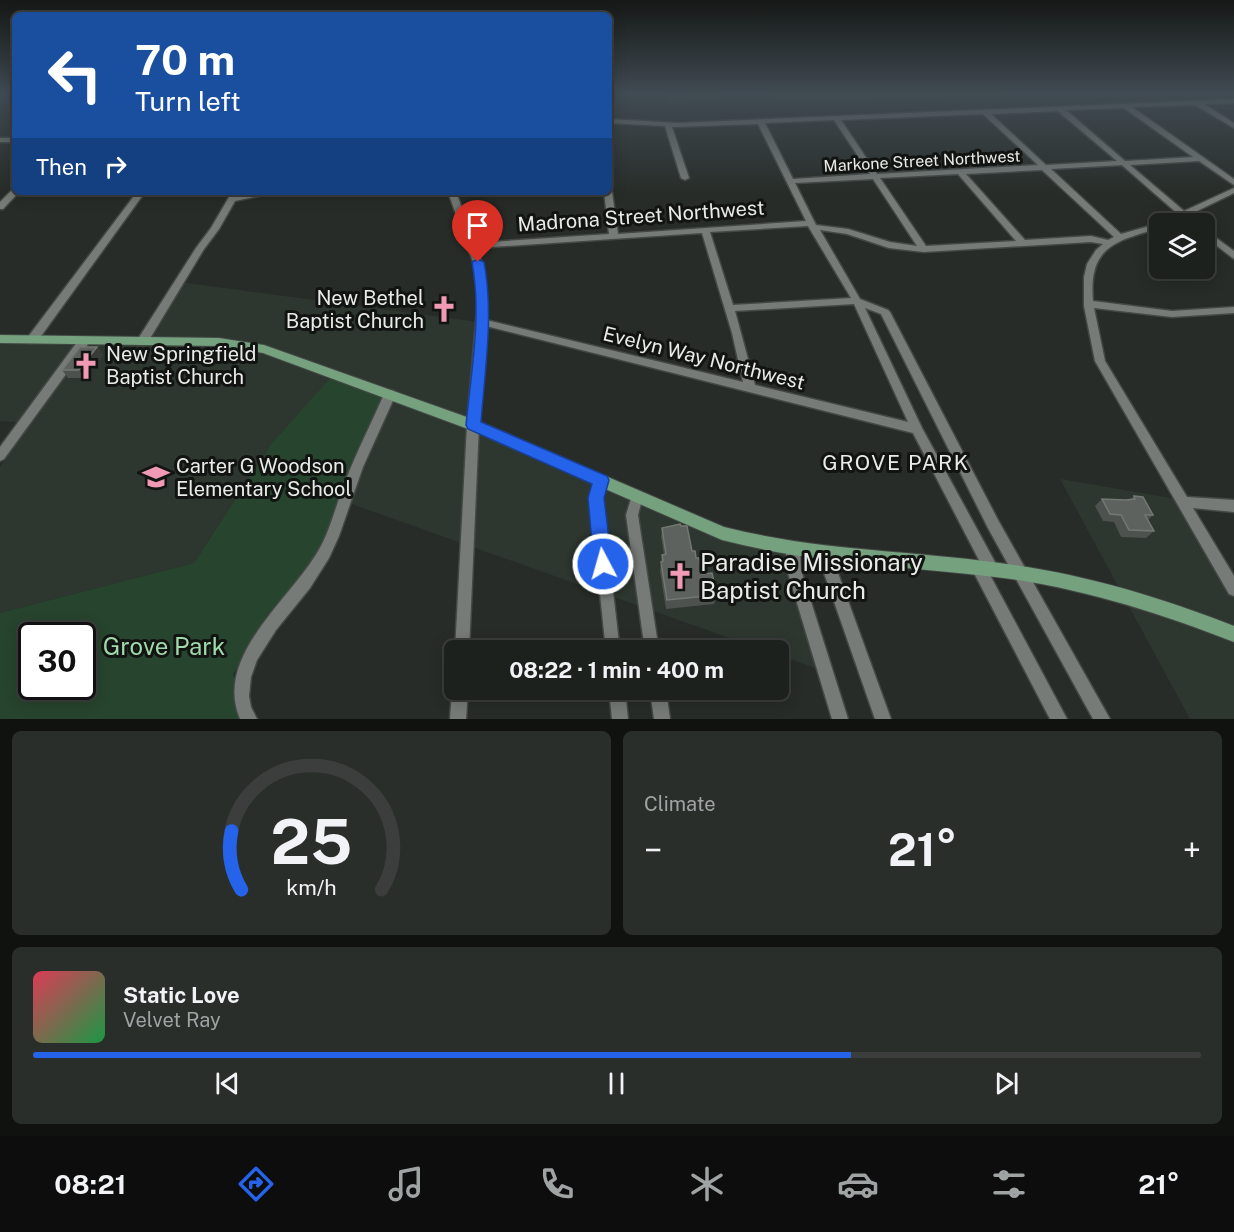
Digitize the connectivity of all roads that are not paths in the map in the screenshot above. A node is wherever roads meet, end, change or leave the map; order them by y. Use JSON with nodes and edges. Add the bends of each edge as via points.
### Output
{"nodes":[{"id":1,"x":669,"y":128,"type":"edge"},
{"id":2,"x":762,"y":128,"type":"edge"},
{"id":3,"x":842,"y":128,"type":"edge"},
{"id":4,"x":1001,"y":128,"type":"edge"},
{"id":5,"x":1083,"y":128,"type":"edge"},
{"id":6,"x":1156,"y":128,"type":"edge"},
{"id":7,"x":1200,"y":159,"type":"junction"},
{"id":8,"x":1126,"y":163,"type":"junction"},
{"id":9,"x":1044,"y":168,"type":"junction"},
{"id":10,"x":960,"y":172,"type":"junction"},
{"id":11,"x":875,"y":177,"type":"junction"},
{"id":12,"x":685,"y":178,"type":"dead end"},
{"id":13,"x":790,"y":181,"type":"junction"},
{"id":14,"x":1234,"y":183,"type":"edge"},
{"id":15,"x":1234,"y":190,"type":"edge"},
{"id":16,"x":12,"y":195,"type":"edge"},
{"id":17,"x":139,"y":195,"type":"edge"},
{"id":18,"x":234,"y":195,"type":"edge"},
{"id":19,"x":453,"y":195,"type":"edge"},
{"id":20,"x":608,"y":195,"type":"edge"},
{"id":21,"x":0,"y":207,"type":"edge"},
{"id":22,"x":1184,"y":213,"type":"edge"},
{"id":23,"x":1187,"y":213,"type":"edge"},
{"id":24,"x":813,"y":225,"type":"junction"},
{"id":25,"x":1149,"y":228,"type":"edge"},
{"id":26,"x":705,"y":230,"type":"junction"},
{"id":27,"x":614,"y":236,"type":"junction"},
{"id":28,"x":1114,"y":240,"type":"junction"},
{"id":29,"x":1215,"y":240,"type":"edge"},
{"id":30,"x":1023,"y":243,"type":"junction"},
{"id":31,"x":473,"y":246,"type":"junction"},
{"id":32,"x":924,"y":249,"type":"junction"},
{"id":33,"x":1234,"y":256,"type":"edge"},
{"id":34,"x":857,"y":301,"type":"junction"},
{"id":35,"x":1090,"y":304,"type":"junction"},
{"id":36,"x":729,"y":308,"type":"junction"},
{"id":37,"x":1234,"y":310,"type":"edge"},
{"id":38,"x":482,"y":322,"type":"junction"},
{"id":39,"x":0,"y":339,"type":"edge"},
{"id":40,"x":33,"y":340,"type":"junction"},
{"id":41,"x":84,"y":341,"type":"junction"},
{"id":42,"x":142,"y":342,"type":"junction"},
{"id":43,"x":750,"y":387,"type":"junction"},
{"id":44,"x":390,"y":394,"type":"junction"},
{"id":45,"x":473,"y":425,"type":"junction"},
{"id":46,"x":917,"y":429,"type":"junction"},
{"id":47,"x":0,"y":456,"type":"edge"},
{"id":48,"x":601,"y":480,"type":"junction"},
{"id":49,"x":636,"y":496,"type":"junction"},
{"id":50,"x":1184,"y":502,"type":"junction"},
{"id":51,"x":1234,"y":506,"type":"edge"},
{"id":52,"x":793,"y":551,"type":"junction"},
{"id":53,"x":829,"y":556,"type":"junction"},
{"id":54,"x":985,"y":569,"type":"junction"},
{"id":55,"x":1021,"y":573,"type":"junction"},
{"id":56,"x":1234,"y":589,"type":"edge"},
{"id":57,"x":1234,"y":634,"type":"edge"},
{"id":58,"x":463,"y":640,"type":"edge"},
{"id":59,"x":612,"y":640,"type":"edge"},
{"id":60,"x":650,"y":640,"type":"edge"},
{"id":61,"x":459,"y":700,"type":"edge"},
{"id":62,"x":618,"y":700,"type":"edge"},
{"id":63,"x":659,"y":700,"type":"edge"},
{"id":64,"x":249,"y":719,"type":"edge"},
{"id":65,"x":458,"y":719,"type":"edge"},
{"id":66,"x":620,"y":719,"type":"edge"},
{"id":67,"x":662,"y":719,"type":"edge"},
{"id":68,"x":840,"y":719,"type":"edge"},
{"id":69,"x":883,"y":719,"type":"edge"},
{"id":70,"x":1059,"y":719,"type":"edge"},
{"id":71,"x":1102,"y":719,"type":"edge"}],
"edges":[{"from":1,"to":12,"type":"street"},
{"from":2,"to":13,"type":"street"},
{"from":3,"to":11,"type":"street"},
{"from":4,"to":9,"type":"street"},
{"from":5,"to":8,"type":"street"},
{"from":6,"to":7,"type":"street"},
{"from":7,"to":8,"type":"street","name":"Markone Street Northwest"},
{"from":7,"to":14,"type":"street"},
{"from":8,"to":9,"type":"street","name":"Markone Street Northwest"},
{"from":8,"to":22,"type":"street"},
{"from":9,"to":10,"type":"street","name":"Markone Street Northwest"},
{"from":9,"to":28,"type":"street"},
{"from":10,"to":11,"type":"street","name":"Markone Street Northwest"},
{"from":10,"to":30,"type":"street"},
{"from":11,"to":13,"type":"street","name":"Markone Street Northwest"},
{"from":11,"to":32,"type":"street"},
{"from":13,"to":24,"type":"street"},
{"from":15,"to":23,"type":"street"},
{"from":16,"to":21,"type":"street"},
{"from":17,"to":40,"type":"street"},
{"from":18,"to":42,"type":"street"},
{"from":19,"to":31,"type":"street"},
{"from":20,"to":27,"type":"street"},
{"from":24,"to":26,"type":"street","name":"Madrona Street Northwest"},
{"from":24,"to":32,"type":"street","name":"Madrona Street Northwest","via":[[889,245]]},
{"from":24,"to":34,"type":"street"},
{"from":25,"to":28,"type":"street"},
{"from":26,"to":27,"type":"street","name":"Madrona Street Northwest"},
{"from":26,"to":36,"type":"street"},
{"from":27,"to":31,"type":"street","name":"Madrona Street Northwest"},
{"from":28,"to":30,"type":"street","name":"Madrona Street Northwest"},
{"from":28,"to":35,"type":"street","via":[[1096,254],[1089,267]]},
{"from":29,"to":33,"type":"street"},
{"from":30,"to":32,"type":"street","name":"Madrona Street Northwest"},
{"from":31,"to":38,"type":"street","via":[[482,280]]},
{"from":34,"to":36,"type":"street"},
{"from":34,"to":46,"type":"street"},
{"from":34,"to":55,"type":"street","via":[[880,308],[889,317]]},
{"from":35,"to":37,"type":"street","via":[[1172,314]]},
{"from":35,"to":50,"type":"street","via":[[1100,361]]},
{"from":36,"to":43,"type":"street"},
{"from":38,"to":43,"type":"street","name":"Evelyn Way Northwest"},
{"from":38,"to":45,"type":"street"},
{"from":39,"to":40,"type":"main road"},
{"from":40,"to":41,"type":"main road"},
{"from":41,"to":42,"type":"main road"},
{"from":41,"to":47,"type":"street"},
{"from":42,"to":44,"type":"main road","via":[[242,344]]},
{"from":43,"to":46,"type":"street","name":"Evelyn Way Northwest"},
{"from":44,"to":45,"type":"main road"},
{"from":44,"to":64,"type":"street","via":[[353,477],[326,553],[260,642],[245,670],[241,696]]},
{"from":45,"to":48,"type":"main road"},
{"from":45,"to":58,"type":"street"},
{"from":46,"to":54,"type":"street"},
{"from":48,"to":49,"type":"main road"},
{"from":48,"to":59,"type":"street","via":[[596,498]]},
{"from":49,"to":52,"type":"main road","via":[[722,533]]},
{"from":49,"to":60,"type":"street","via":[[632,515]]},
{"from":50,"to":51,"type":"street"},
{"from":50,"to":56,"type":"street"},
{"from":52,"to":53,"type":"main road"},
{"from":52,"to":68,"type":"street","via":[[794,570]]},
{"from":53,"to":54,"type":"main road"},
{"from":53,"to":69,"type":"street","via":[[831,573]]},
{"from":54,"to":55,"type":"main road"},
{"from":54,"to":70,"type":"street"},
{"from":55,"to":57,"type":"main road","via":[[1140,600]]},
{"from":55,"to":71,"type":"street"},
{"from":61,"to":65,"type":"street"},
{"from":62,"to":66,"type":"street"},
{"from":63,"to":67,"type":"street"}]}
